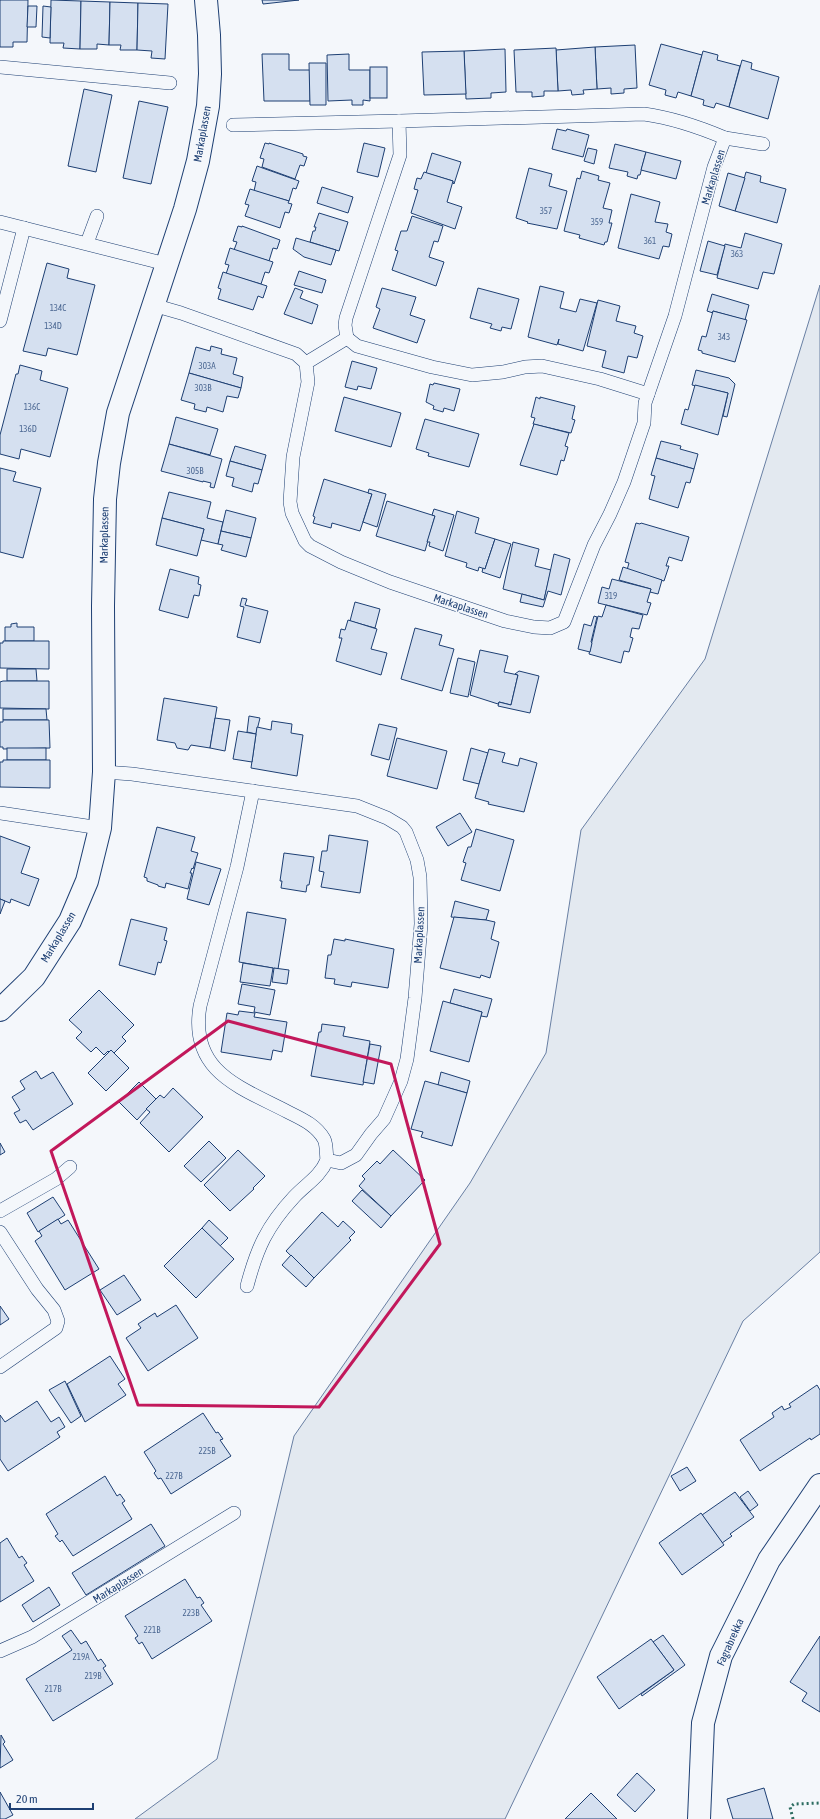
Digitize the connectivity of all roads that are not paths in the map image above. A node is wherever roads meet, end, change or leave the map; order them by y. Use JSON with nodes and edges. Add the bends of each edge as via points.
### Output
{"nodes":[{"id":1,"x":206,"y":0,"type":"edge"},
{"id":2,"x":0,"y":67,"type":"edge"},
{"id":3,"x":170,"y":83,"type":"dead end"},
{"id":4,"x":399,"y":122,"type":"junction"},
{"id":5,"x":233,"y":125,"type":"dead end"},
{"id":6,"x":726,"y":138,"type":"junction"},
{"id":7,"x":763,"y":144,"type":"dead end"},
{"id":8,"x":97,"y":216,"type":"dead end"},
{"id":9,"x":0,"y":222,"type":"edge"},
{"id":10,"x":24,"y":228,"type":"junction"},
{"id":11,"x":87,"y":243,"type":"junction"},
{"id":12,"x":166,"y":264,"type":"junction"},
{"id":13,"x":153,"y":305,"type":"junction"},
{"id":14,"x":0,"y":321,"type":"edge"},
{"id":15,"x":347,"y":338,"type":"junction"},
{"id":16,"x":306,"y":363,"type":"junction"},
{"id":17,"x":648,"y":394,"type":"junction"},
{"id":18,"x":104,"y":772,"type":"junction"},
{"id":19,"x":253,"y":791,"type":"junction"},
{"id":20,"x":0,"y":813,"type":"edge"},
{"id":21,"x":100,"y":828,"type":"junction"},
{"id":22,"x":0,"y":1010,"type":"edge"},
{"id":23,"x":327,"y":1160,"type":"junction"},
{"id":24,"x":70,"y":1167,"type":"dead end"},
{"id":25,"x":0,"y":1211,"type":"edge"},
{"id":26,"x":0,"y":1232,"type":"edge"},
{"id":27,"x":247,"y":1286,"type":"dead end"},
{"id":28,"x":0,"y":1366,"type":"edge"},
{"id":29,"x":820,"y":1485,"type":"edge"},
{"id":30,"x":234,"y":1513,"type":"dead end"},
{"id":31,"x":0,"y":1651,"type":"edge"},
{"id":32,"x":699,"y":1819,"type":"edge"}],
"edges":[{"from":1,"to":12,"type":"street","name":"Markaplassen","via":[[210,35],[208,106],[198,161]]},
{"from":2,"to":3,"type":"lane"},
{"from":4,"to":5,"type":"lane","name":"Markaplassen"},
{"from":4,"to":6,"type":"lane","name":"Markaplassen","via":[[644,114],[682,121]]},
{"from":4,"to":15,"type":"lane","via":[[400,155],[346,318]]},
{"from":6,"to":7,"type":"lane"},
{"from":6,"to":17,"type":"lane","name":"Markaplassen","via":[[714,167],[675,316]]},
{"from":8,"to":11,"type":"lane"},
{"from":9,"to":10,"type":"lane"},
{"from":10,"to":11,"type":"lane"},
{"from":10,"to":14,"type":"lane"},
{"from":11,"to":12,"type":"lane"},
{"from":12,"to":13,"type":"street","name":"Markaplassen"},
{"from":13,"to":16,"type":"lane","via":[[296,354]]},
{"from":13,"to":18,"type":"street","name":"Markaplassen","via":[[118,413],[109,463],[103,606]]},
{"from":15,"to":16,"type":"lane"},
{"from":15,"to":17,"type":"lane","via":[[357,346],[432,367],[472,375],[542,366]]},
{"from":16,"to":17,"type":"lane","name":"Markaplassen","via":[[308,382],[293,457],[290,502],[292,513],[305,541],[341,562],[390,582],[505,621],[534,627],[550,628],[564,622],[569,612],[594,545],[624,482],[644,422]]},
{"from":18,"to":19,"type":"lane","name":"Markaplassen"},
{"from":18,"to":21,"type":"street","name":"Markaplassen"},
{"from":19,"to":23,"type":"lane","via":[[237,867],[200,1006],[198,1037],[213,1066],[226,1079],[313,1124],[324,1140]]},
{"from":19,"to":23,"type":"lane","name":"Markaplassen","via":[[357,806],[387,818],[406,832],[417,860],[421,894],[418,960],[407,1059],[401,1081],[384,1119],[356,1155],[341,1164]]},
{"from":20,"to":21,"type":"lane"},
{"from":21,"to":22,"type":"street","name":"Markaplassen","via":[[86,881],[70,921],[34,977]]},
{"from":23,"to":27,"type":"lane","via":[[314,1179],[278,1214],[265,1233]]},
{"from":24,"to":25,"type":"lane","via":[[56,1179]]},
{"from":26,"to":28,"type":"lane","via":[[37,1289],[54,1310],[58,1321],[56,1328]]},
{"from":29,"to":32,"type":"street","name":"Fagrabrekka","via":[[769,1560],[721,1656],[703,1723]]},
{"from":30,"to":31,"type":"lane","name":"Markaplassen","via":[[38,1633]]}]}
